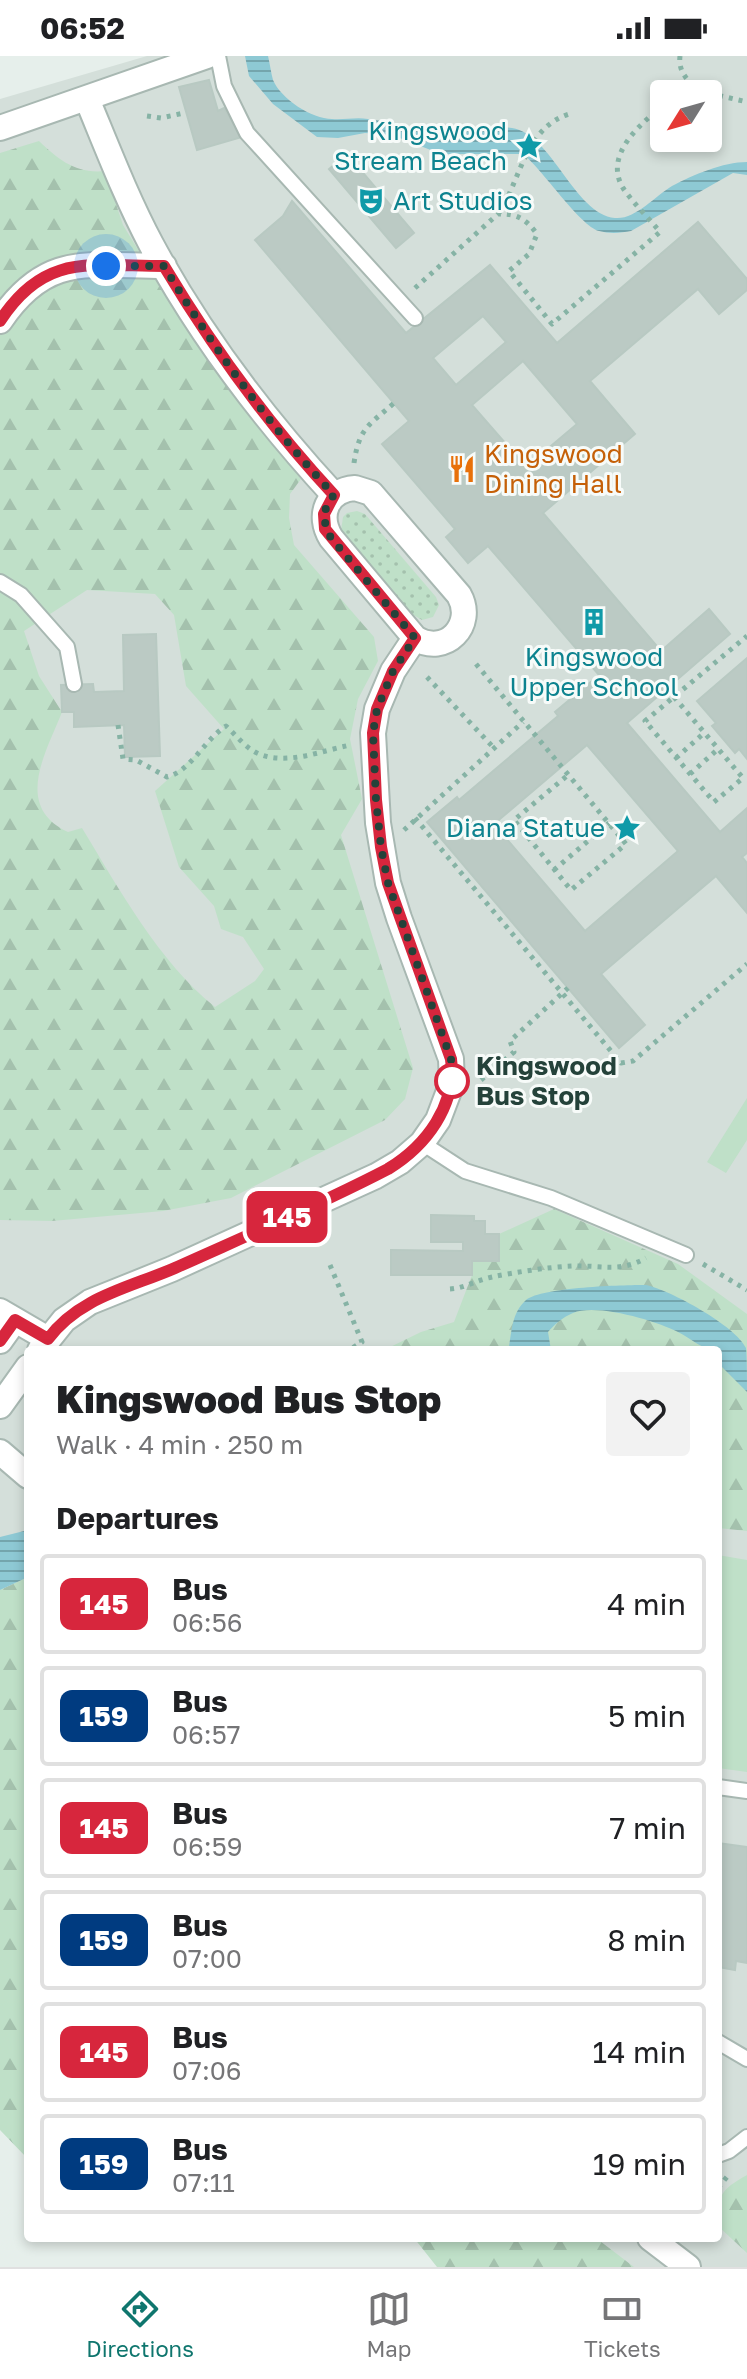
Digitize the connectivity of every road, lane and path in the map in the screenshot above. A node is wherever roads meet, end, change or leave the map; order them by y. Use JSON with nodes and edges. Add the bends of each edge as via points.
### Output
{"nodes":[{"id":1,"x":218,"y":56,"type":"edge"},
{"id":2,"x":680,"y":56,"type":"edge"},
{"id":3,"x":198,"y":59,"type":"edge"},
{"id":4,"x":687,"y":80,"type":"edge"},
{"id":5,"x":722,"y":96,"type":"edge"},
{"id":6,"x":87,"y":99,"type":"junction"},
{"id":7,"x":747,"y":102,"type":"edge"},
{"id":8,"x":184,"y":113,"type":"dead end"},
{"id":9,"x":569,"y":114,"type":"dead end"},
{"id":10,"x":147,"y":116,"type":"dead end"},
{"id":11,"x":650,"y":116,"type":"edge"},
{"id":12,"x":0,"y":128,"type":"edge"},
{"id":13,"x":498,"y":214,"type":"junction"},
{"id":14,"x":164,"y":266,"type":"junction"},
{"id":15,"x":400,"y":301,"type":"junction"},
{"id":16,"x":415,"y":318,"type":"dead end"},
{"id":17,"x":0,"y":321,"type":"edge"},
{"id":18,"x":394,"y":403,"type":"dead end"},
{"id":19,"x":354,"y":463,"type":"dead end"},
{"id":20,"x":334,"y":495,"type":"junction"},
{"id":21,"x":0,"y":582,"type":"edge"},
{"id":22,"x":747,"y":636,"type":"edge"},
{"id":23,"x":415,"y":638,"type":"junction"},
{"id":24,"x":476,"y":664,"type":"dead end"},
{"id":25,"x":427,"y":677,"type":"dead end"},
{"id":26,"x":74,"y":684,"type":"dead end"},
{"id":27,"x":674,"y":697,"type":"junction"},
{"id":28,"x":523,"y":722,"type":"junction"},
{"id":29,"x":118,"y":725,"type":"dead end"},
{"id":30,"x":704,"y":733,"type":"junction"},
{"id":31,"x":494,"y":748,"type":"junction"},
{"id":32,"x":718,"y":749,"type":"junction"},
{"id":33,"x":676,"y":758,"type":"junction"},
{"id":34,"x":690,"y":774,"type":"junction"},
{"id":35,"x":568,"y":775,"type":"junction"},
{"id":36,"x":375,"y":781,"type":"junction"},
{"id":37,"x":415,"y":818,"type":"junction"},
{"id":38,"x":609,"y":823,"type":"junction"},
{"id":39,"x":405,"y":841,"type":"dead end"},
{"id":40,"x":554,"y":870,"type":"junction"},
{"id":41,"x":747,"y":964,"type":"edge"},
{"id":42,"x":568,"y":988,"type":"dead end"},
{"id":43,"x":562,"y":994,"type":"junction"},
{"id":44,"x":481,"y":1080,"type":"dead end"},
{"id":45,"x":422,"y":1143,"type":"junction"},
{"id":46,"x":686,"y":1255,"type":"junction"},
{"id":47,"x":330,"y":1265,"type":"dead end"},
{"id":48,"x":450,"y":1289,"type":"dead end"},
{"id":49,"x":747,"y":1290,"type":"edge"},
{"id":50,"x":8,"y":1316,"type":"edge"},
{"id":51,"x":0,"y":1341,"type":"edge"},
{"id":52,"x":44,"y":1344,"type":"edge"},
{"id":53,"x":356,"y":1346,"type":"edge"},
{"id":54,"x":24,"y":1373,"type":"edge"},
{"id":55,"x":0,"y":1406,"type":"edge"},
{"id":56,"x":0,"y":1452,"type":"edge"},
{"id":57,"x":24,"y":1473,"type":"edge"},
{"id":58,"x":722,"y":1788,"type":"edge"},
{"id":59,"x":747,"y":1791,"type":"edge"},
{"id":60,"x":722,"y":2044,"type":"edge"},
{"id":61,"x":747,"y":2059,"type":"edge"},
{"id":62,"x":747,"y":2137,"type":"edge"},
{"id":63,"x":722,"y":2154,"type":"edge"},
{"id":64,"x":658,"y":2242,"type":"edge"},
{"id":65,"x":688,"y":2267,"type":"edge"}],
"edges":[{"from":1,"to":15,"type":"lane","via":[[224,86],[247,133]]},
{"from":2,"to":4,"type":"path"},
{"from":3,"to":6,"type":"street"},
{"from":5,"to":7,"type":"path"},
{"from":6,"to":12,"type":"street"},
{"from":6,"to":14,"type":"street"},
{"from":8,"to":10,"type":"path"},
{"from":9,"to":13,"type":"path","via":[[554,118],[543,129]]},
{"from":11,"to":13,"type":"path","via":[[623,146],[617,170],[622,187],[660,232],[552,324],[509,271],[529,254],[537,234],[528,222]]},
{"from":13,"to":15,"type":"path"},
{"from":14,"to":17,"type":"street","via":[[56,270],[25,290]]},
{"from":14,"to":20,"type":"street","via":[[243,386]]},
{"from":15,"to":16,"type":"lane"},
{"from":18,"to":19,"type":"path","via":[[363,430]]},
{"from":20,"to":23,"type":"street","via":[[324,514],[325,529]]},
{"from":20,"to":23,"type":"street","via":[[355,488],[371,493],[462,600],[463,622],[454,637],[437,644]]},
{"from":21,"to":26,"type":"lane","via":[[21,595],[67,647]]},
{"from":22,"to":27,"type":"path"},
{"from":23,"to":36,"type":"street","via":[[377,709]]},
{"from":24,"to":28,"type":"path"},
{"from":25,"to":31,"type":"path"},
{"from":27,"to":30,"type":"path"},
{"from":27,"to":33,"type":"path","via":[[645,721]]},
{"from":28,"to":31,"type":"path"},
{"from":28,"to":35,"type":"path"},
{"from":29,"to":36,"type":"path","via":[[123,759],[167,777],[178,774],[226,726],[254,751],[272,758],[353,744],[362,778]]},
{"from":30,"to":32,"type":"path"},
{"from":30,"to":33,"type":"path"},
{"from":31,"to":37,"type":"path"},
{"from":32,"to":34,"type":"path"},
{"from":32,"to":34,"type":"path","via":[[743,778],[714,802]]},
{"from":33,"to":34,"type":"path"},
{"from":35,"to":38,"type":"path"},
{"from":35,"to":40,"type":"path","via":[[514,820]]},
{"from":36,"to":45,"type":"street","via":[[388,883],[451,1059],[449,1097]]},
{"from":37,"to":39,"type":"path","via":[[404,829]]},
{"from":37,"to":43,"type":"path"},
{"from":38,"to":40,"type":"path"},
{"from":38,"to":40,"type":"path","via":[[626,844],[571,890]]},
{"from":41,"to":43,"type":"path","via":[[633,1061],[621,1063]]},
{"from":42,"to":43,"type":"path"},
{"from":43,"to":44,"type":"path","via":[[510,1041],[514,1052]]},
{"from":45,"to":46,"type":"lane","via":[[465,1171],[551,1198]]},
{"from":45,"to":52,"type":"street","via":[[376,1176],[90,1302],[64,1320]]},
{"from":46,"to":48,"type":"path","via":[[655,1251],[631,1266],[573,1266]]},
{"from":46,"to":49,"type":"path"},
{"from":47,"to":53,"type":"path","via":[[362,1342]]},
{"from":50,"to":51,"type":"street"},
{"from":50,"to":52,"type":"street"},
{"from":54,"to":55,"type":"street"},
{"from":56,"to":57,"type":"street"},
{"from":58,"to":59,"type":"lane"},
{"from":60,"to":61,"type":"lane"},
{"from":62,"to":63,"type":"lane"},
{"from":64,"to":65,"type":"street"}]}
